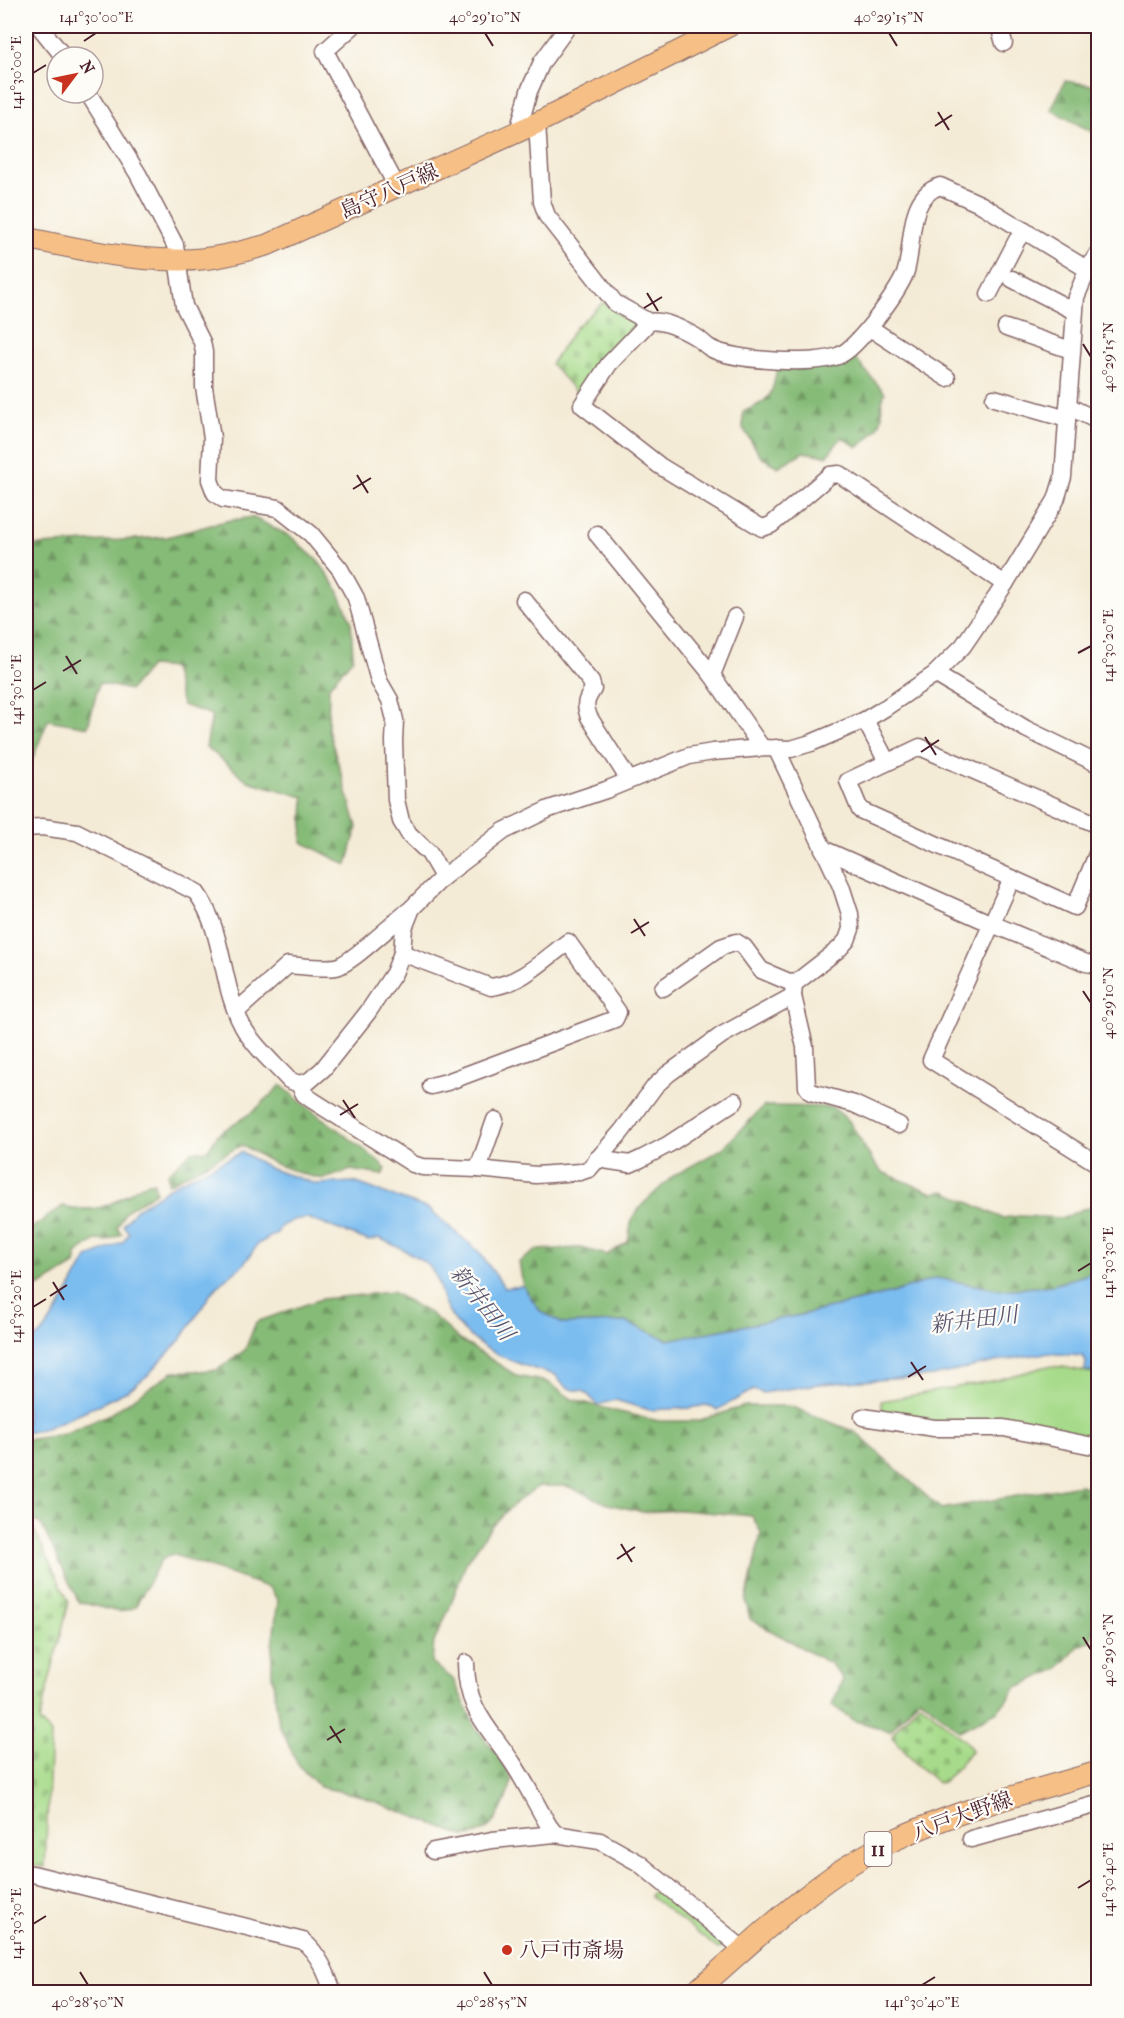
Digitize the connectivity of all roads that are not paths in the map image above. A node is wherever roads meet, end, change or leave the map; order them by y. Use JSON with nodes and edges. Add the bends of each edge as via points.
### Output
{"nodes":[{"id":1,"x":39,"y":26,"type":"edge"},
{"id":2,"x":353,"y":26,"type":"edge"},
{"id":3,"x":568,"y":26,"type":"edge"},
{"id":4,"x":729,"y":26,"type":"edge"},
{"id":5,"x":999,"y":26,"type":"edge"},
{"id":6,"x":1004,"y":42,"type":"dead end"},
{"id":7,"x":54,"y":45,"type":"edge"},
{"id":8,"x":95,"y":105,"type":"edge"},
{"id":9,"x":527,"y":128,"type":"junction"},
{"id":10,"x":397,"y":187,"type":"junction"},
{"id":11,"x":1025,"y":231,"type":"junction"},
{"id":12,"x":26,"y":238,"type":"edge"},
{"id":13,"x":1098,"y":253,"type":"edge"},
{"id":14,"x":178,"y":260,"type":"junction"},
{"id":15,"x":1093,"y":272,"type":"edge"},
{"id":16,"x":1012,"y":279,"type":"dead end"},
{"id":17,"x":989,"y":294,"type":"dead end"},
{"id":18,"x":1074,"y":310,"type":"junction"},
{"id":19,"x":649,"y":322,"type":"junction"},
{"id":20,"x":870,"y":328,"type":"junction"},
{"id":21,"x":1006,"y":328,"type":"dead end"},
{"id":22,"x":1071,"y":350,"type":"junction"},
{"id":23,"x":947,"y":378,"type":"dead end"},
{"id":24,"x":993,"y":398,"type":"dead end"},
{"id":25,"x":1068,"y":412,"type":"junction"},
{"id":26,"x":1098,"y":422,"type":"edge"},
{"id":27,"x":597,"y":534,"type":"dead end"},
{"id":28,"x":1005,"y":584,"type":"junction"},
{"id":29,"x":524,"y":600,"type":"dead end"},
{"id":30,"x":735,"y":617,"type":"dead end"},
{"id":31,"x":935,"y":674,"type":"junction"},
{"id":32,"x":712,"y":675,"type":"junction"},
{"id":33,"x":865,"y":720,"type":"junction"},
{"id":34,"x":769,"y":748,"type":"junction"},
{"id":35,"x":887,"y":762,"type":"junction"},
{"id":36,"x":1098,"y":764,"type":"edge"},
{"id":37,"x":629,"y":780,"type":"junction"},
{"id":38,"x":1098,"y":825,"type":"edge"},
{"id":39,"x":26,"y":828,"type":"edge"},
{"id":40,"x":823,"y":849,"type":"junction"},
{"id":41,"x":1098,"y":852,"type":"edge"},
{"id":42,"x":443,"y":877,"type":"junction"},
{"id":43,"x":1012,"y":878,"type":"junction"},
{"id":44,"x":412,"y":908,"type":"junction"},
{"id":45,"x":992,"y":924,"type":"junction"},
{"id":46,"x":402,"y":953,"type":"junction"},
{"id":47,"x":1098,"y":965,"type":"edge"},
{"id":48,"x":663,"y":988,"type":"dead end"},
{"id":49,"x":794,"y":990,"type":"junction"},
{"id":50,"x":237,"y":1011,"type":"junction"},
{"id":51,"x":298,"y":1084,"type":"junction"},
{"id":52,"x":431,"y":1086,"type":"dead end"},
{"id":53,"x":735,"y":1101,"type":"dead end"},
{"id":54,"x":495,"y":1120,"type":"dead end"},
{"id":55,"x":899,"y":1125,"type":"dead end"},
{"id":56,"x":597,"y":1159,"type":"junction"},
{"id":57,"x":1098,"y":1164,"type":"edge"},
{"id":58,"x":478,"y":1169,"type":"junction"},
{"id":59,"x":863,"y":1417,"type":"dead end"},
{"id":60,"x":1098,"y":1447,"type":"edge"},
{"id":61,"x":466,"y":1663,"type":"dead end"},
{"id":62,"x":1098,"y":1772,"type":"edge"},
{"id":63,"x":1098,"y":1804,"type":"edge"},
{"id":64,"x":555,"y":1834,"type":"junction"},
{"id":65,"x":971,"y":1839,"type":"dead end"},
{"id":66,"x":433,"y":1851,"type":"dead end"},
{"id":67,"x":26,"y":1874,"type":"edge"},
{"id":68,"x":744,"y":1950,"type":"junction"},
{"id":69,"x":333,"y":1992,"type":"edge"},
{"id":70,"x":695,"y":1992,"type":"edge"}],
"edges":[{"from":1,"to":7,"type":"street"},
{"from":2,"to":10,"type":"street","via":[[325,51]]},
{"from":3,"to":9,"type":"street","via":[[542,62],[529,91]]},
{"from":4,"to":9,"type":"main road","name":"島守八戸線"},
{"from":5,"to":6,"type":"street"},
{"from":8,"to":14,"type":"street","via":[[169,232]]},
{"from":9,"to":10,"type":"main road","name":"島守八戸線"},
{"from":9,"to":19,"type":"street","via":[[547,216],[615,303]]},
{"from":10,"to":14,"type":"main road","name":"島守八戸線","via":[[267,245],[237,254]]},
{"from":11,"to":15,"type":"street"},
{"from":11,"to":17,"type":"street"},
{"from":11,"to":20,"type":"street","via":[[940,186],[930,190],[915,215],[904,275]]},
{"from":12,"to":14,"type":"main road","name":"島守八戸線","via":[[147,259]]},
{"from":13,"to":15,"type":"street"},
{"from":14,"to":42,"type":"street","via":[[184,306],[204,352],[204,387],[212,438],[210,480],[215,493],[223,500],[278,508],[311,534],[340,569],[356,598],[379,681],[395,720],[396,800],[401,821],[429,853]]},
{"from":15,"to":18,"type":"street","via":[[1076,297]]},
{"from":16,"to":18,"type":"street"},
{"from":18,"to":22,"type":"street"},
{"from":19,"to":20,"type":"street","via":[[657,320],[727,355],[769,360],[839,356]]},
{"from":19,"to":28,"type":"street","via":[[609,364],[582,405],[660,466],[762,528],[771,525],[830,475],[839,474]]},
{"from":20,"to":23,"type":"street"},
{"from":21,"to":22,"type":"street"},
{"from":22,"to":25,"type":"street"},
{"from":24,"to":25,"type":"street"},
{"from":25,"to":26,"type":"street"},
{"from":25,"to":28,"type":"street","via":[[1063,477],[1056,500]]},
{"from":27,"to":32,"type":"street"},
{"from":28,"to":31,"type":"street","via":[[963,646]]},
{"from":29,"to":37,"type":"street","via":[[591,682],[593,688],[584,702],[585,708]]},
{"from":30,"to":32,"type":"street"},
{"from":31,"to":33,"type":"street"},
{"from":31,"to":36,"type":"street","via":[[1026,729]]},
{"from":32,"to":34,"type":"street"},
{"from":33,"to":34,"type":"street","via":[[811,743]]},
{"from":33,"to":35,"type":"street"},
{"from":34,"to":37,"type":"street","via":[[689,756]]},
{"from":34,"to":40,"type":"street"},
{"from":35,"to":38,"type":"street","via":[[920,747]]},
{"from":35,"to":43,"type":"street","via":[[848,781],[860,810]]},
{"from":37,"to":42,"type":"street","via":[[528,818],[504,831]]},
{"from":39,"to":50,"type":"street","via":[[77,832],[196,892],[206,905]]},
{"from":40,"to":45,"type":"street"},
{"from":40,"to":49,"type":"street","via":[[841,886],[851,929],[839,949]]},
{"from":41,"to":43,"type":"street","via":[[1075,907]]},
{"from":42,"to":44,"type":"street"},
{"from":43,"to":45,"type":"street"},
{"from":44,"to":46,"type":"street","via":[[404,928]]},
{"from":44,"to":50,"type":"street","via":[[338,967],[288,965]]},
{"from":45,"to":47,"type":"street"},
{"from":45,"to":57,"type":"street","via":[[931,1060]]},
{"from":46,"to":51,"type":"street","via":[[394,973],[323,1069],[309,1081]]},
{"from":46,"to":52,"type":"street","via":[[491,987],[516,979],[568,942],[618,1012],[615,1019]]},
{"from":48,"to":49,"type":"street","via":[[721,947],[736,942],[762,969]]},
{"from":49,"to":55,"type":"street","via":[[810,1092],[854,1104]]},
{"from":49,"to":56,"type":"street","via":[[668,1074]]},
{"from":50,"to":51,"type":"street","via":[[256,1043]]},
{"from":51,"to":58,"type":"street","via":[[312,1100],[412,1164]]},
{"from":53,"to":56,"type":"street","via":[[630,1164]]},
{"from":54,"to":58,"type":"street"},
{"from":56,"to":58,"type":"street","via":[[589,1169],[558,1175]]},
{"from":59,"to":60,"type":"street","via":[[934,1428],[1004,1428]]},
{"from":61,"to":64,"type":"street","via":[[466,1681],[474,1708]]},
{"from":62,"to":68,"type":"main road","name":"八戸大野線","number":"11","via":[[946,1818],[890,1842],[806,1896]]},
{"from":63,"to":65,"type":"street"},
{"from":64,"to":66,"type":"street"},
{"from":64,"to":68,"type":"street","via":[[600,1841],[620,1851]]},
{"from":67,"to":69,"type":"street","via":[[303,1941],[327,1975]]},
{"from":68,"to":70,"type":"main road","name":"八戸大野線","number":"11"}]}
